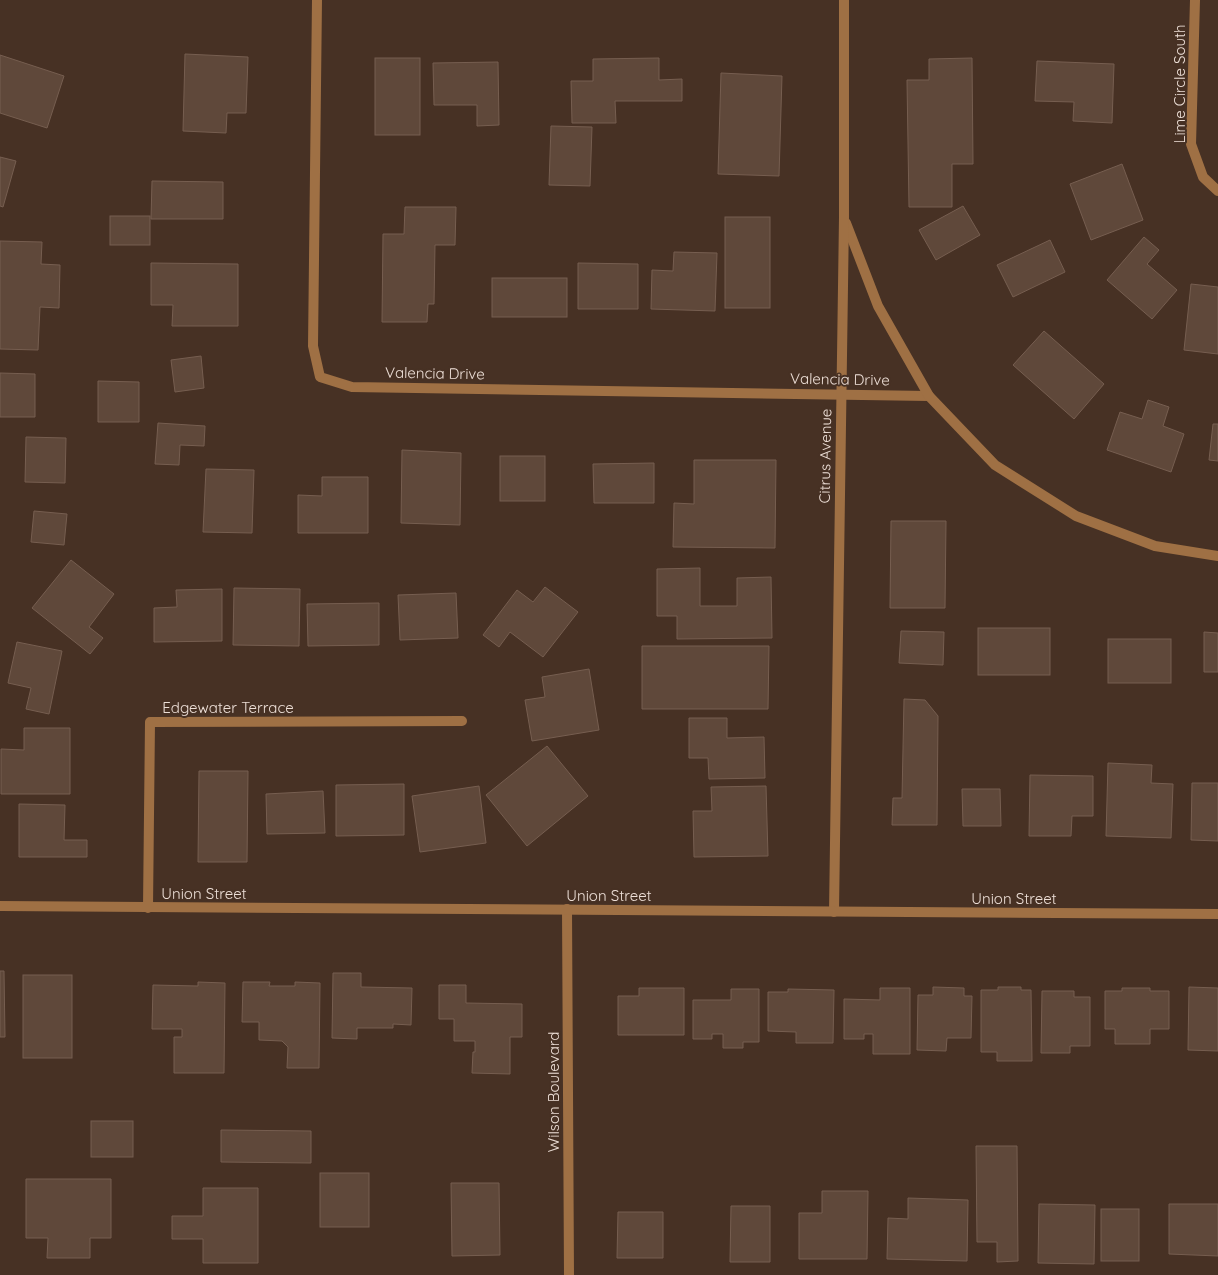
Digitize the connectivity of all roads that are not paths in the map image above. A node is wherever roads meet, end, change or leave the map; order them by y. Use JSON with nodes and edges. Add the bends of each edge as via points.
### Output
{"nodes":[{"id":1,"x":317,"y":0,"type":"edge"},
{"id":2,"x":844,"y":0,"type":"edge"},
{"id":3,"x":1195,"y":0,"type":"edge"},
{"id":4,"x":1218,"y":191,"type":"edge"},
{"id":5,"x":844,"y":217,"type":"junction"},
{"id":6,"x":841,"y":394,"type":"junction"},
{"id":7,"x":929,"y":396,"type":"junction"},
{"id":8,"x":1218,"y":556,"type":"edge"},
{"id":9,"x":462,"y":721,"type":"dead end"},
{"id":10,"x":0,"y":906,"type":"edge"},
{"id":11,"x":148,"y":908,"type":"junction"},
{"id":12,"x":568,"y":910,"type":"junction"},
{"id":13,"x":834,"y":912,"type":"junction"},
{"id":14,"x":1218,"y":914,"type":"edge"},
{"id":15,"x":568,"y":1275,"type":"edge"}],
"edges":[{"from":1,"to":6,"type":"street","name":"Valencia Drive","via":[[313,346],[320,377],[352,387]]},
{"from":2,"to":5,"type":"street","name":"Citrus Avenue"},
{"from":3,"to":4,"type":"street","name":"Lime Circle South","via":[[1192,144],[1203,177]]},
{"from":5,"to":6,"type":"street","name":"Citrus Avenue"},
{"from":5,"to":7,"type":"street","via":[[878,306]]},
{"from":6,"to":7,"type":"street","name":"Valencia Drive"},
{"from":6,"to":13,"type":"street","name":"Citrus Avenue"},
{"from":7,"to":8,"type":"street","via":[[995,465],[1076,516],[1155,546]]},
{"from":9,"to":11,"type":"street","name":"Edgewater Terrace","via":[[150,722]]},
{"from":10,"to":11,"type":"street","name":"Union Street"},
{"from":11,"to":12,"type":"street","name":"Union Street"},
{"from":12,"to":13,"type":"street","name":"Union Street"},
{"from":12,"to":15,"type":"street","name":"Wilson Boulevard"},
{"from":13,"to":14,"type":"street","name":"Union Street"}]}
